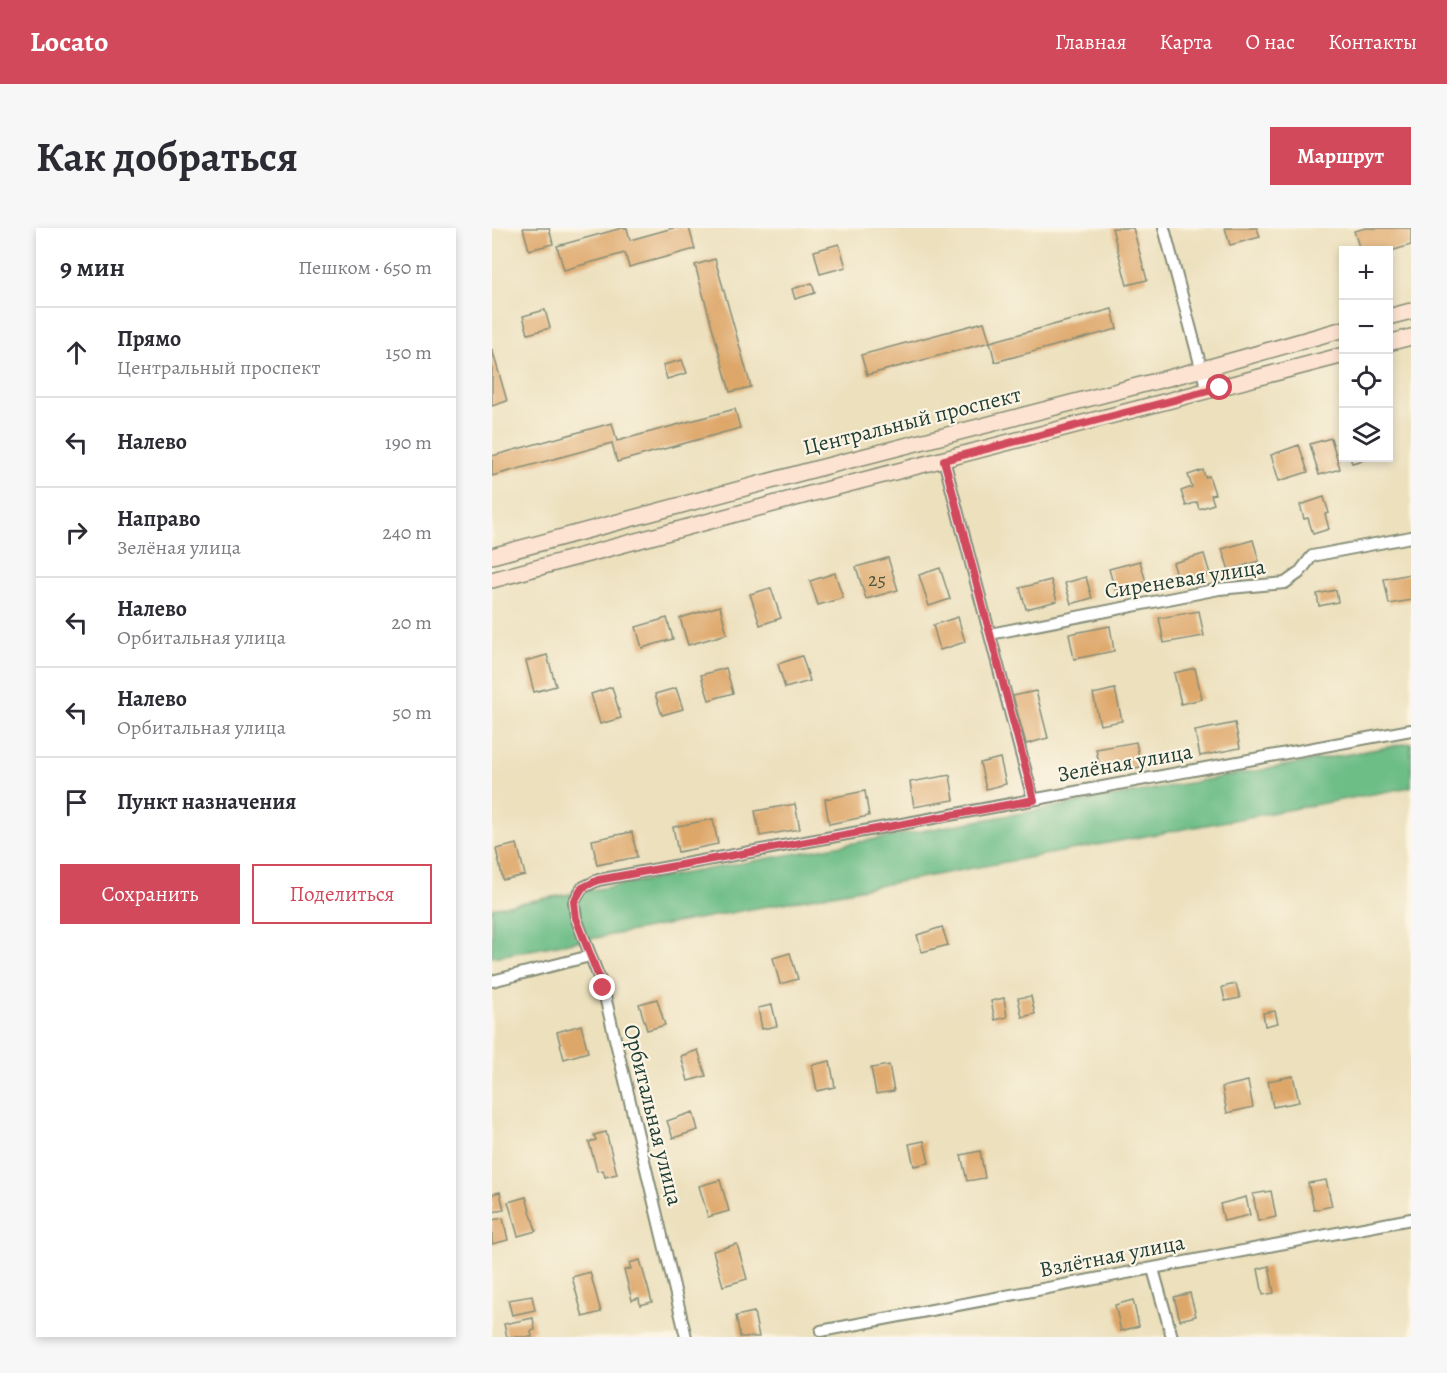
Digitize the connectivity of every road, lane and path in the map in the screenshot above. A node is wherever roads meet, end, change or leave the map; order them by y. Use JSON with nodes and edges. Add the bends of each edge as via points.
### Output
{"nodes":[{"id":1,"x":1164,"y":228,"type":"edge"},
{"id":2,"x":1411,"y":311,"type":"edge"},
{"id":3,"x":1393,"y":316,"type":"edge"},
{"id":4,"x":1339,"y":330,"type":"edge"},
{"id":5,"x":1411,"y":337,"type":"edge"},
{"id":6,"x":1393,"y":342,"type":"edge"},
{"id":7,"x":1339,"y":356,"type":"edge"},
{"id":8,"x":1203,"y":369,"type":"junction"},
{"id":9,"x":1208,"y":390,"type":"junction"},
{"id":10,"x":944,"y":460,"type":"junction"},
{"id":11,"x":1411,"y":537,"type":"edge"},
{"id":12,"x":492,"y":556,"type":"edge"},
{"id":13,"x":492,"y":580,"type":"edge"},
{"id":14,"x":990,"y":634,"type":"junction"},
{"id":15,"x":1411,"y":730,"type":"edge"},
{"id":16,"x":1034,"y":800,"type":"junction"},
{"id":17,"x":598,"y":880,"type":"joint"},
{"id":18,"x":590,"y":956,"type":"junction"},
{"id":19,"x":492,"y":981,"type":"edge"},
{"id":20,"x":1411,"y":1219,"type":"edge"},
{"id":21,"x":1153,"y":1269,"type":"junction"},
{"id":22,"x":821,"y":1330,"type":"dead end"},
{"id":23,"x":686,"y":1337,"type":"edge"},
{"id":24,"x":1172,"y":1337,"type":"edge"}],
"edges":[{"from":1,"to":8,"type":"street"},
{"from":2,"to":3,"type":"street"},
{"from":4,"to":8,"type":"street","name":"Центральный проспект"},
{"from":5,"to":6,"type":"street"},
{"from":7,"to":9,"type":"street","name":"Центральный проспект"},
{"from":8,"to":9,"type":"street"},
{"from":8,"to":12,"type":"street","name":"Центральный проспект"},
{"from":9,"to":10,"type":"street","name":"Центральный проспект"},
{"from":10,"to":13,"type":"street","name":"Центральный проспект"},
{"from":10,"to":14,"type":"street"},
{"from":11,"to":14,"type":"street","name":"Сиреневая улица","via":[[1312,556],[1285,583],[1219,589]]},
{"from":14,"to":16,"type":"street"},
{"from":15,"to":16,"type":"street","name":"Зелёная улица"},
{"from":16,"to":17,"type":"street","name":"Зелёная улица"},
{"from":17,"to":18,"type":"street","name":"Орбитальная улица","via":[[582,888],[574,902]]},
{"from":18,"to":19,"type":"street"},
{"from":18,"to":23,"type":"street","name":"Орбитальная улица","via":[[603,988]]},
{"from":20,"to":21,"type":"street","name":"Взлётная улица"},
{"from":21,"to":22,"type":"street","name":"Взлётная улица"},
{"from":21,"to":24,"type":"street"}]}
